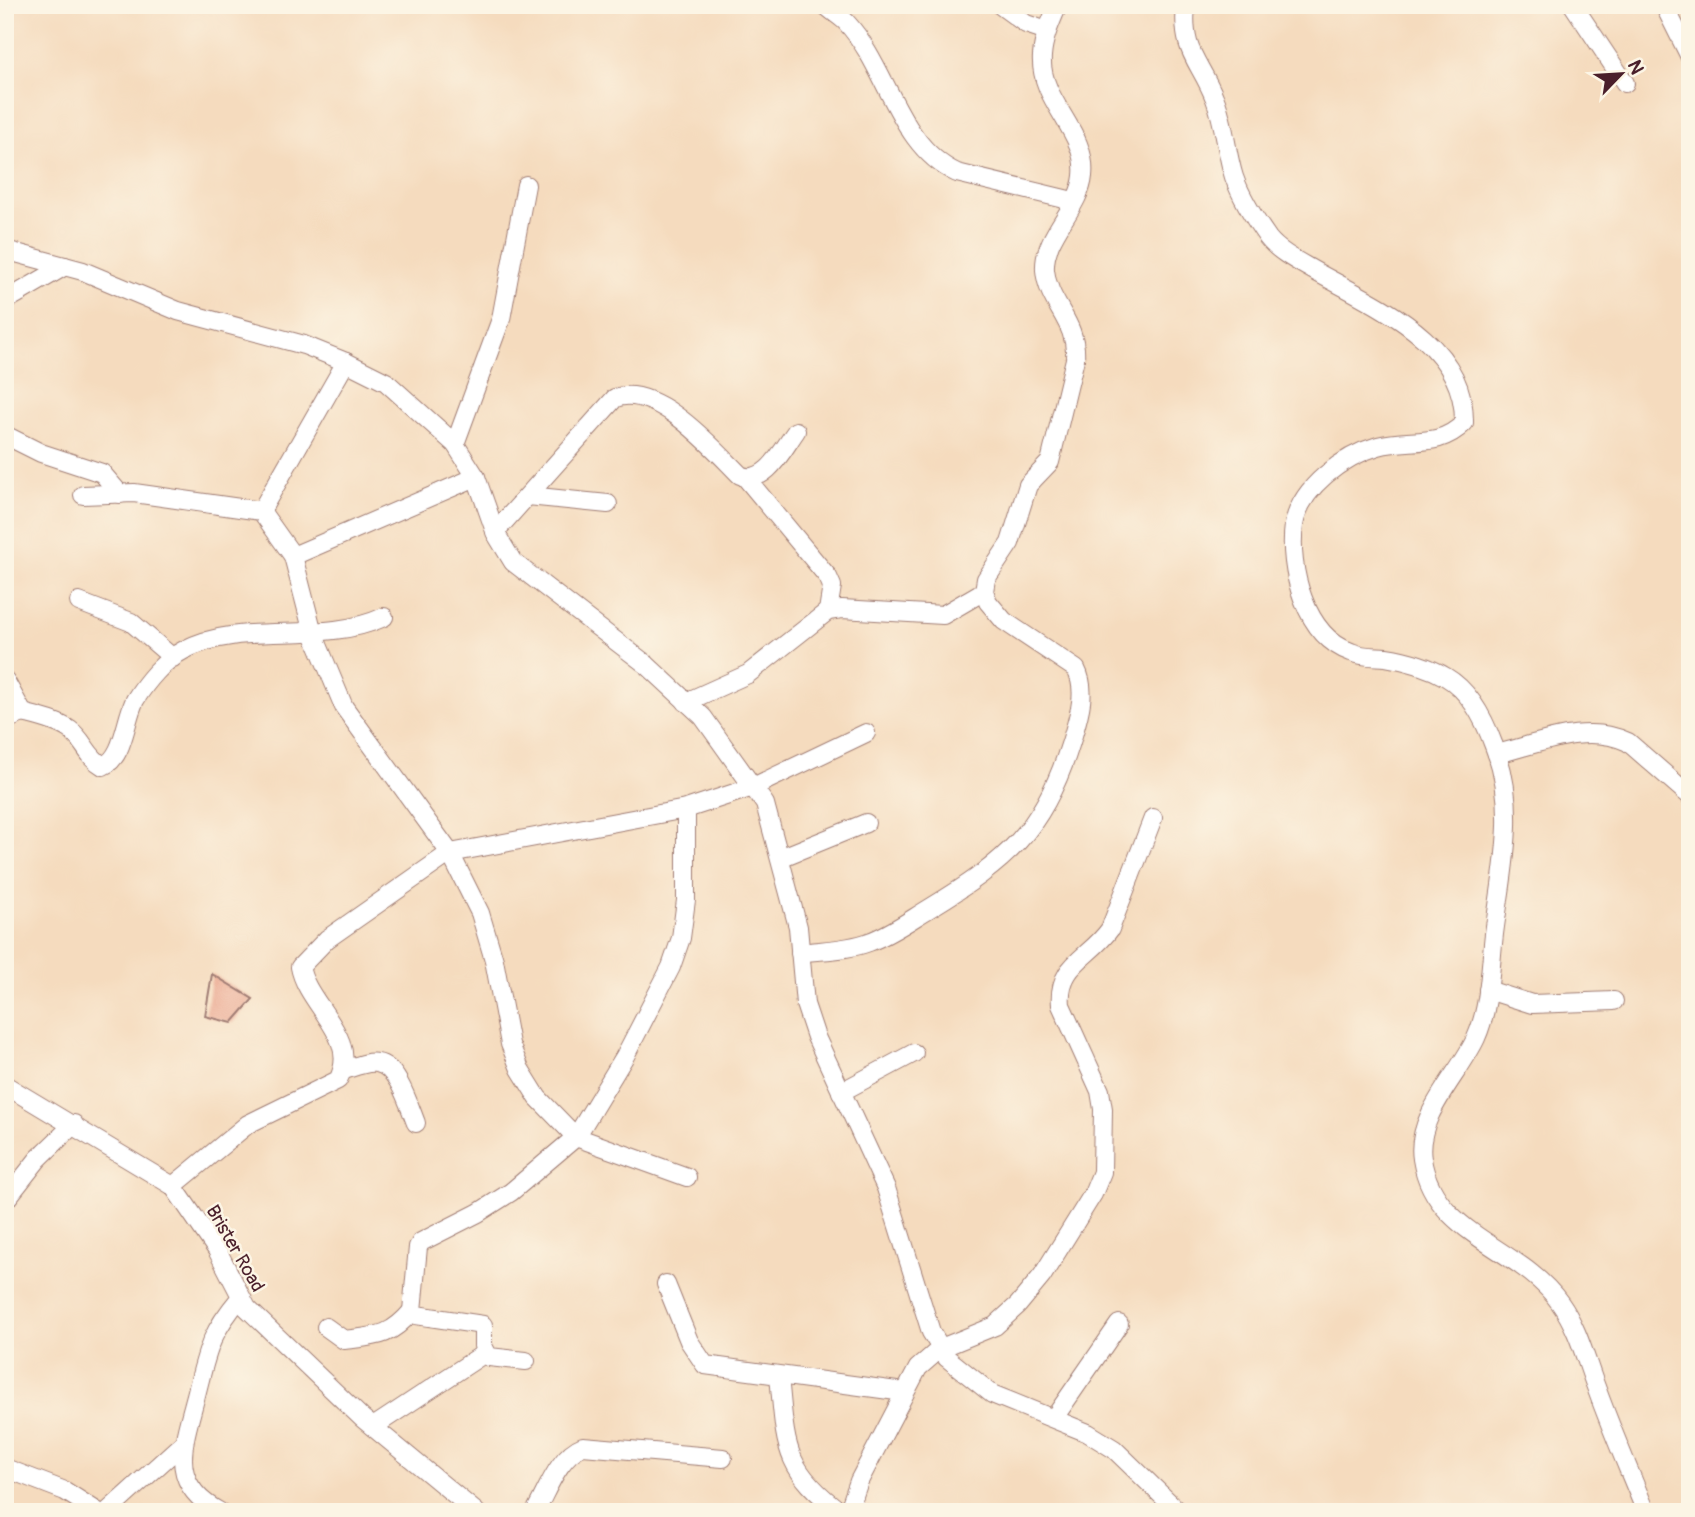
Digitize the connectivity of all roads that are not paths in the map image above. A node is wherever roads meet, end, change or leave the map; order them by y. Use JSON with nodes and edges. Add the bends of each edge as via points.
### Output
{"nodes":[{"id":1,"x":825,"y":5,"type":"edge"},
{"id":2,"x":1000,"y":5,"type":"edge"},
{"id":3,"x":1058,"y":5,"type":"edge"},
{"id":4,"x":1186,"y":5,"type":"edge"},
{"id":5,"x":1573,"y":5,"type":"edge"},
{"id":6,"x":1664,"y":5,"type":"edge"},
{"id":7,"x":1047,"y":31,"type":"junction"},
{"id":8,"x":1690,"y":57,"type":"edge"},
{"id":9,"x":1625,"y":83,"type":"dead end"},
{"id":10,"x":526,"y":185,"type":"dead end"},
{"id":11,"x":1073,"y":201,"type":"junction"},
{"id":12,"x":5,"y":250,"type":"edge"},
{"id":13,"x":65,"y":266,"type":"junction"},
{"id":14,"x":5,"y":301,"type":"edge"},
{"id":15,"x":346,"y":362,"type":"junction"},
{"id":16,"x":796,"y":431,"type":"dead end"},
{"id":17,"x":5,"y":435,"type":"edge"},
{"id":18,"x":455,"y":444,"type":"junction"},
{"id":19,"x":476,"y":477,"type":"junction"},
{"id":20,"x":746,"y":478,"type":"junction"},
{"id":21,"x":120,"y":494,"type":"junction"},
{"id":22,"x":83,"y":495,"type":"dead end"},
{"id":23,"x":528,"y":496,"type":"junction"},
{"id":24,"x":608,"y":504,"type":"dead end"},
{"id":25,"x":261,"y":511,"type":"junction"},
{"id":26,"x":495,"y":532,"type":"junction"},
{"id":27,"x":293,"y":556,"type":"junction"},
{"id":28,"x":984,"y":592,"type":"junction"},
{"id":29,"x":79,"y":602,"type":"dead end"},
{"id":30,"x":828,"y":611,"type":"junction"},
{"id":31,"x":384,"y":617,"type":"dead end"},
{"id":32,"x":313,"y":633,"type":"junction"},
{"id":33,"x":173,"y":658,"type":"junction"},
{"id":34,"x":5,"y":680,"type":"edge"},
{"id":35,"x":687,"y":702,"type":"junction"},
{"id":36,"x":23,"y":712,"type":"junction"},
{"id":37,"x":5,"y":720,"type":"edge"},
{"id":38,"x":866,"y":733,"type":"dead end"},
{"id":39,"x":1497,"y":754,"type":"junction"},
{"id":40,"x":754,"y":787,"type":"junction"},
{"id":41,"x":1690,"y":796,"type":"edge"},
{"id":42,"x":686,"y":809,"type":"junction"},
{"id":43,"x":1153,"y":818,"type":"dead end"},
{"id":44,"x":866,"y":823,"type":"dead end"},
{"id":45,"x":450,"y":853,"type":"junction"},
{"id":46,"x":780,"y":859,"type":"junction"},
{"id":47,"x":800,"y":953,"type":"junction"},
{"id":48,"x":1488,"y":990,"type":"junction"},
{"id":49,"x":1614,"y":1001,"type":"dead end"},
{"id":50,"x":914,"y":1053,"type":"dead end"},
{"id":51,"x":344,"y":1070,"type":"junction"},
{"id":52,"x":5,"y":1085,"type":"edge"},
{"id":53,"x":841,"y":1092,"type":"junction"},
{"id":54,"x":416,"y":1123,"type":"dead end"},
{"id":55,"x":74,"y":1124,"type":"junction"},
{"id":56,"x":576,"y":1137,"type":"junction"},
{"id":57,"x":687,"y":1177,"type":"dead end"},
{"id":58,"x":173,"y":1186,"type":"junction"},
{"id":59,"x":5,"y":1201,"type":"edge"},
{"id":60,"x":666,"y":1284,"type":"dead end"},
{"id":61,"x":240,"y":1298,"type":"junction"},
{"id":62,"x":412,"y":1311,"type":"junction"},
{"id":63,"x":1119,"y":1324,"type":"dead end"},
{"id":64,"x":326,"y":1327,"type":"dead end"},
{"id":65,"x":941,"y":1348,"type":"junction"},
{"id":66,"x":485,"y":1353,"type":"junction"},
{"id":67,"x":526,"y":1361,"type":"dead end"},
{"id":68,"x":779,"y":1376,"type":"junction"},
{"id":69,"x":904,"y":1392,"type":"junction"},
{"id":70,"x":1054,"y":1418,"type":"junction"},
{"id":71,"x":373,"y":1427,"type":"junction"},
{"id":72,"x":181,"y":1445,"type":"junction"},
{"id":73,"x":723,"y":1458,"type":"dead end"},
{"id":74,"x":5,"y":1468,"type":"edge"},
{"id":75,"x":849,"y":1510,"type":"edge"},
{"id":76,"x":98,"y":1512,"type":"edge"},
{"id":77,"x":107,"y":1512,"type":"edge"},
{"id":78,"x":220,"y":1512,"type":"edge"},
{"id":79,"x":476,"y":1512,"type":"edge"},
{"id":80,"x":535,"y":1512,"type":"edge"},
{"id":81,"x":1179,"y":1512,"type":"edge"},
{"id":82,"x":1646,"y":1512,"type":"edge"}],
"edges":[{"from":1,"to":11,"type":"street","via":[[846,23],[910,128],[940,165]]},
{"from":2,"to":7,"type":"street"},
{"from":3,"to":7,"type":"street"},
{"from":4,"to":39,"type":"street","via":[[1187,46],[1216,101],[1235,179],[1270,240],[1405,324],[1438,354],[1462,396],[1464,423],[1450,437],[1379,446],[1357,454],[1301,501],[1294,525],[1294,558],[1302,593],[1313,619],[1349,652],[1388,658],[1447,678],[1480,715]]},
{"from":5,"to":9,"type":"street"},
{"from":6,"to":8,"type":"street"},
{"from":7,"to":11,"type":"street","via":[[1044,74],[1084,163],[1083,180]]},
{"from":10,"to":18,"type":"street","via":[[501,319]]},
{"from":11,"to":28,"type":"street","via":[[1048,251],[1045,268],[1048,285],[1076,342],[1054,452],[1051,462],[1028,485],[1010,543],[986,579]]},
{"from":12,"to":13,"type":"street"},
{"from":13,"to":14,"type":"street"},
{"from":13,"to":15,"type":"street","via":[[178,311],[304,345]]},
{"from":15,"to":18,"type":"street","via":[[386,382]]},
{"from":15,"to":25,"type":"street"},
{"from":16,"to":20,"type":"street","via":[[758,479]]},
{"from":17,"to":21,"type":"street","via":[[41,453],[102,473]]},
{"from":18,"to":19,"type":"street"},
{"from":19,"to":26,"type":"street"},
{"from":19,"to":27,"type":"street"},
{"from":20,"to":23,"type":"street","via":[[675,414],[636,396],[623,395],[615,398]]},
{"from":20,"to":30,"type":"street","via":[[828,577],[832,586]]},
{"from":21,"to":22,"type":"street"},
{"from":21,"to":25,"type":"street"},
{"from":23,"to":24,"type":"street"},
{"from":23,"to":26,"type":"street"},
{"from":25,"to":27,"type":"street"},
{"from":26,"to":35,"type":"street","via":[[513,562],[647,665]]},
{"from":27,"to":32,"type":"street"},
{"from":28,"to":30,"type":"street","via":[[943,615]]},
{"from":28,"to":47,"type":"street","via":[[1004,621],[1067,661],[1082,680],[1082,700],[1068,751],[1040,813],[999,863],[890,933],[867,943]]},
{"from":29,"to":33,"type":"street","via":[[131,622]]},
{"from":30,"to":35,"type":"street","via":[[748,674]]},
{"from":31,"to":32,"type":"street","via":[[361,626]]},
{"from":32,"to":33,"type":"street","via":[[219,638]]},
{"from":32,"to":45,"type":"street","via":[[344,707]]},
{"from":33,"to":36,"type":"street","via":[[135,702],[109,764],[92,760],[70,730]]},
{"from":34,"to":36,"type":"street"},
{"from":35,"to":40,"type":"street"},
{"from":36,"to":37,"type":"street"},
{"from":38,"to":40,"type":"street"},
{"from":39,"to":41,"type":"street","via":[[1577,734],[1616,736]]},
{"from":39,"to":48,"type":"street","via":[[1507,802],[1507,853]]},
{"from":40,"to":42,"type":"street"},
{"from":40,"to":46,"type":"street","via":[[772,822]]},
{"from":42,"to":45,"type":"street"},
{"from":42,"to":56,"type":"street","via":[[686,900],[681,938],[625,1056]]},
{"from":43,"to":65,"type":"street","via":[[1110,929],[1064,976],[1060,994],[1100,1091],[1105,1146],[1102,1172],[1042,1276],[1018,1305],[995,1326]]},
{"from":44,"to":46,"type":"street"},
{"from":45,"to":51,"type":"street","via":[[327,939],[300,967],[309,992],[327,1012],[345,1056]]},
{"from":45,"to":56,"type":"street","via":[[488,935],[510,1044],[520,1069],[538,1098]]},
{"from":46,"to":47,"type":"street","via":[[799,927]]},
{"from":47,"to":53,"type":"street","via":[[805,1004]]},
{"from":48,"to":49,"type":"street","via":[[1532,1004]]},
{"from":48,"to":82,"type":"street","via":[[1478,1035],[1425,1126],[1421,1156],[1430,1186],[1443,1209],[1461,1226],[1530,1273],[1559,1300],[1577,1331]]},
{"from":50,"to":53,"type":"street"},
{"from":51,"to":54,"type":"street","via":[[373,1062],[386,1066]]},
{"from":51,"to":58,"type":"street","via":[[338,1080],[248,1124]]},
{"from":52,"to":55,"type":"street","name":"Brister Road"},
{"from":53,"to":65,"type":"street","via":[[886,1188],[931,1332]]},
{"from":55,"to":58,"type":"street","name":"Brister Road"},
{"from":55,"to":59,"type":"street"},
{"from":56,"to":57,"type":"street"},
{"from":56,"to":62,"type":"street","via":[[511,1192],[421,1242]]},
{"from":58,"to":61,"type":"street","name":"Brister Road","via":[[217,1250]]},
{"from":60,"to":68,"type":"street","via":[[689,1341],[705,1365]]},
{"from":61,"to":71,"type":"street","name":"Brister Road"},
{"from":61,"to":72,"type":"street","via":[[208,1344]]},
{"from":62,"to":64,"type":"street","via":[[398,1328],[379,1335],[344,1340]]},
{"from":62,"to":66,"type":"street","via":[[483,1325]]},
{"from":63,"to":70,"type":"street"},
{"from":65,"to":69,"type":"street","via":[[918,1368]]},
{"from":65,"to":70,"type":"street","via":[[992,1394]]},
{"from":66,"to":67,"type":"street"},
{"from":66,"to":71,"type":"street"},
{"from":68,"to":69,"type":"street"},
{"from":68,"to":75,"type":"street","via":[[785,1436],[795,1467],[812,1490]]},
{"from":69,"to":75,"type":"street"},
{"from":70,"to":81,"type":"street","via":[[1114,1449]]},
{"from":71,"to":79,"type":"street","name":"Brister Road"},
{"from":72,"to":77,"type":"street"},
{"from":72,"to":78,"type":"street","via":[[191,1486]]},
{"from":73,"to":80,"type":"street","via":[[583,1446],[565,1460]]},
{"from":74,"to":76,"type":"street","via":[[65,1491]]}]}
